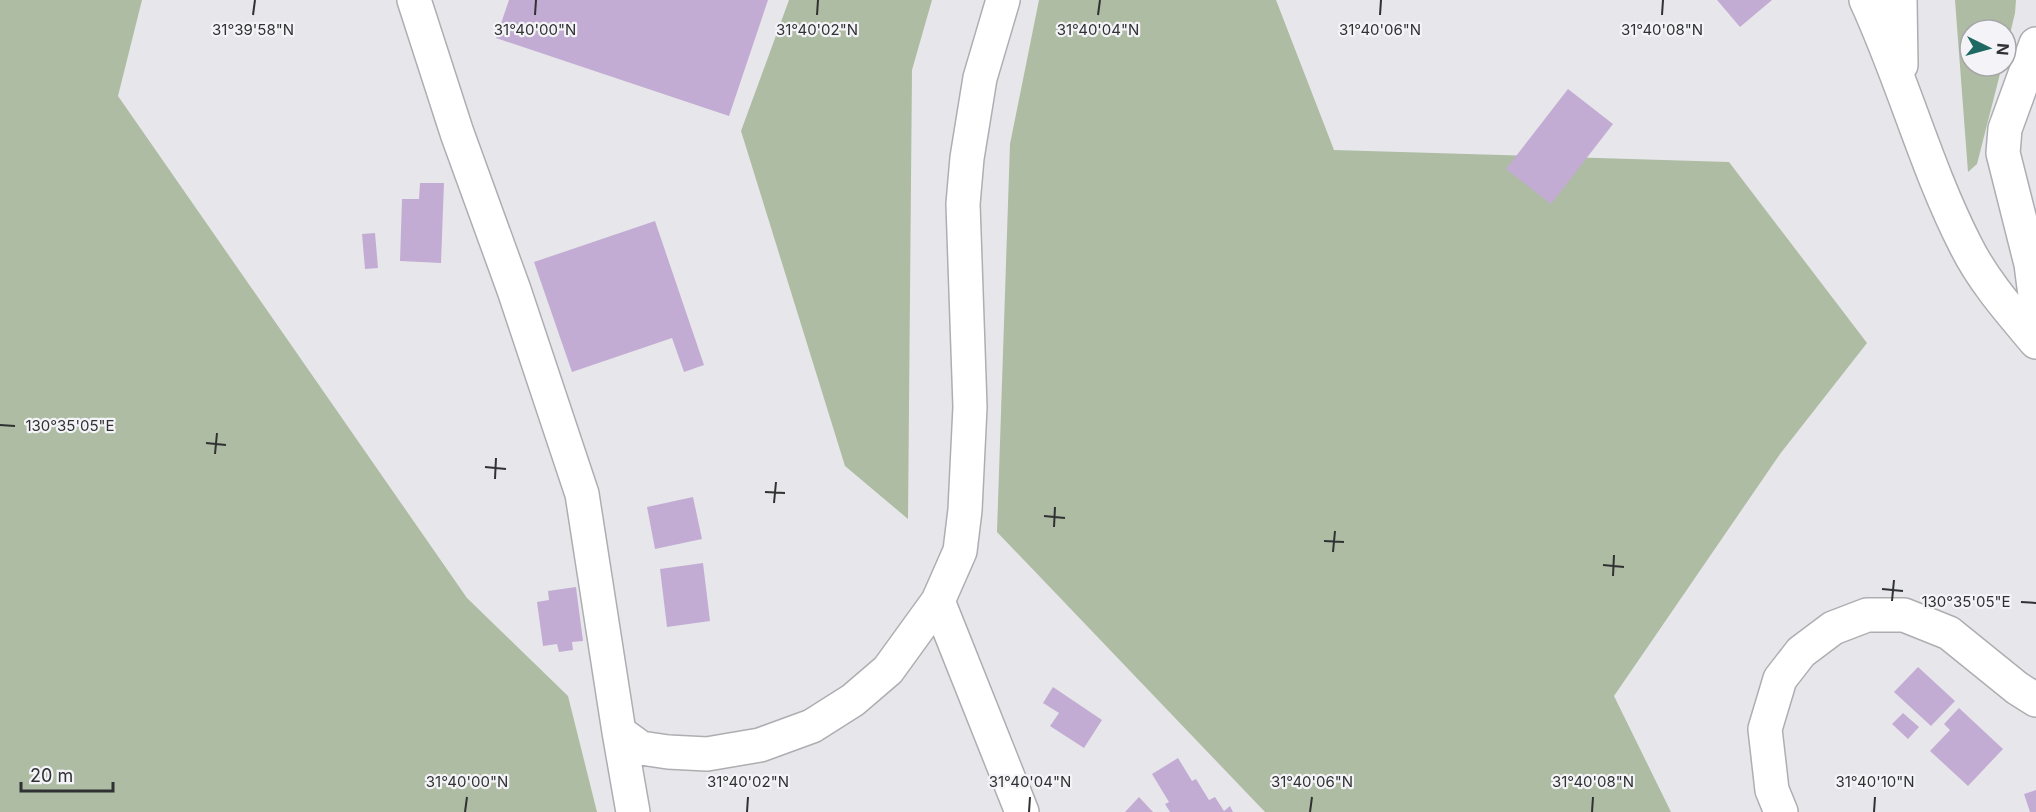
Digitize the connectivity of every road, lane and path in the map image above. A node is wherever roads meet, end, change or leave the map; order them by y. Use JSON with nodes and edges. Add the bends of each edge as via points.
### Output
{"nodes":[{"id":1,"x":414,"y":0,"type":"edge"},
{"id":2,"x":1004,"y":0,"type":"edge"},
{"id":3,"x":1866,"y":0,"type":"edge"},
{"id":4,"x":1900,"y":0,"type":"edge"},
{"id":5,"x":2036,"y":44,"type":"edge"},
{"id":6,"x":1901,"y":82,"type":"junction"},
{"id":7,"x":2036,"y":303,"type":"edge"},
{"id":8,"x":2036,"y":342,"type":"edge"},
{"id":9,"x":938,"y":601,"type":"junction"},
{"id":10,"x":2036,"y":700,"type":"edge"},
{"id":11,"x":619,"y":732,"type":"junction"},
{"id":12,"x":633,"y":812,"type":"edge"},
{"id":13,"x":1022,"y":812,"type":"edge"},
{"id":14,"x":1781,"y":812,"type":"edge"}],
"edges":[{"from":1,"to":11,"type":"street","via":[[582,494]]},
{"from":2,"to":9,"type":"street","via":[[980,78],[967,158],[963,204],[970,407],[965,510],[960,551]]},
{"from":3,"to":6,"type":"street"},
{"from":4,"to":6,"type":"street"},
{"from":5,"to":7,"type":"street","via":[[2005,129],[2003,153],[2031,264]]},
{"from":6,"to":8,"type":"street","via":[[1928,159],[1966,247],[1995,293]]},
{"from":9,"to":11,"type":"street","via":[[888,670],[853,700],[812,726],[760,745],[707,754],[641,748]]},
{"from":9,"to":13,"type":"street"},
{"from":10,"to":14,"type":"street","via":[[1949,633],[1904,615],[1867,615],[1833,627],[1801,652],[1779,679],[1765,729],[1772,790]]},
{"from":11,"to":12,"type":"street"}]}
